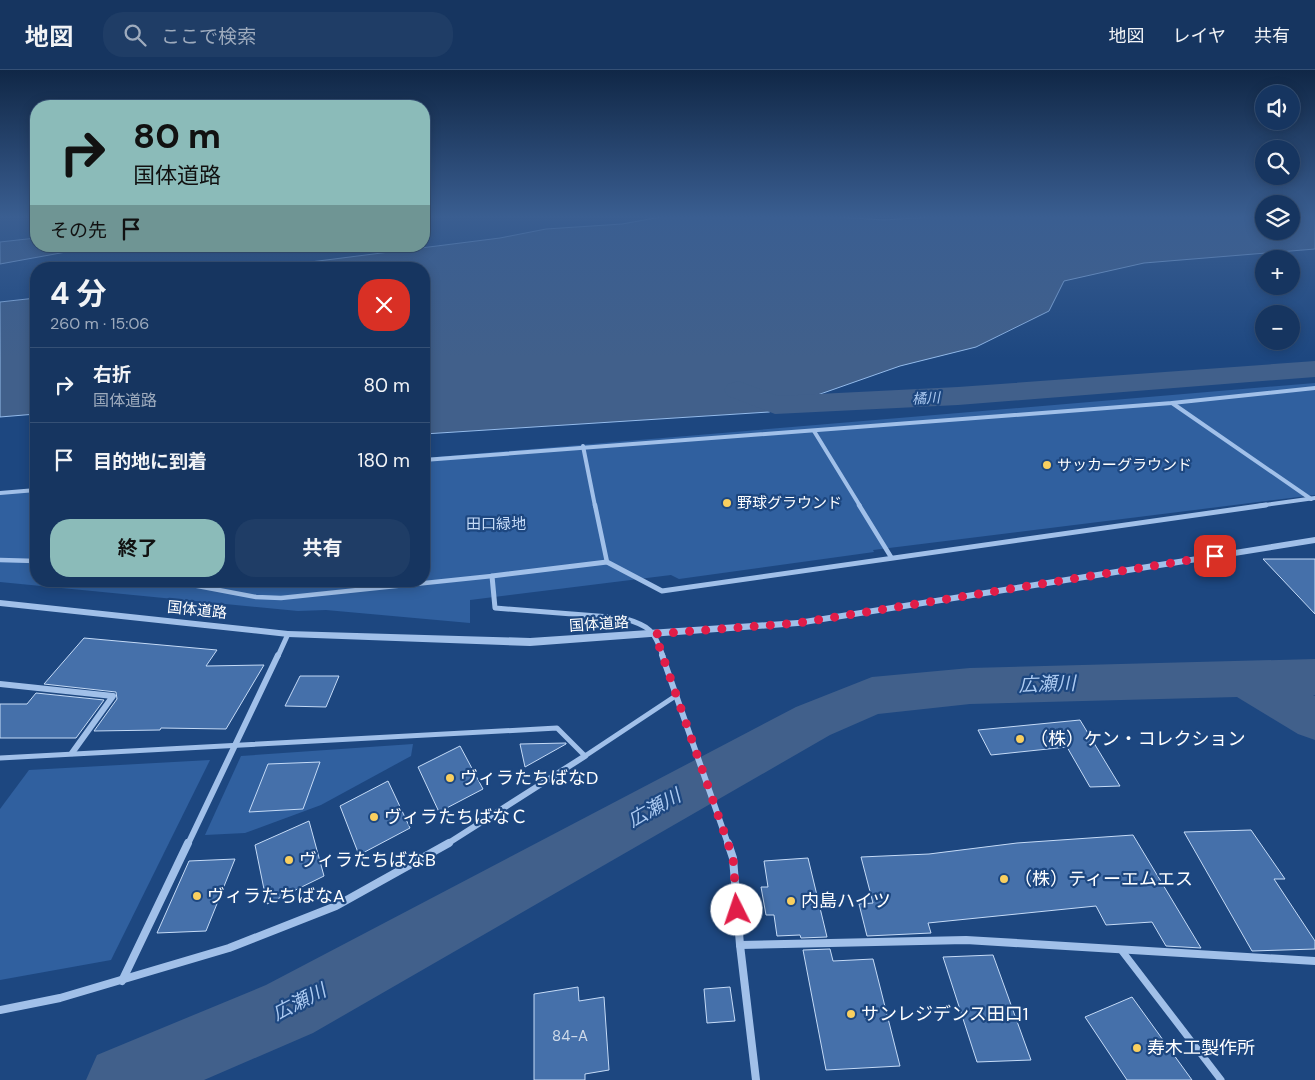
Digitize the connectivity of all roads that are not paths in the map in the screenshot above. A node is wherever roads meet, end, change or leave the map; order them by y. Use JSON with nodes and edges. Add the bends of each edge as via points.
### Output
{"nodes":[{"id":1,"x":1315,"y":388,"type":"edge"},
{"id":2,"x":1172,"y":403,"type":"junction"},
{"id":3,"x":814,"y":431,"type":"junction"},
{"id":4,"x":583,"y":446,"type":"junction"},
{"id":5,"x":430,"y":459,"type":"edge"},
{"id":6,"x":30,"y":490,"type":"edge"},
{"id":7,"x":0,"y":493,"type":"edge"},
{"id":8,"x":1313,"y":498,"type":"edge"},
{"id":9,"x":1315,"y":540,"type":"edge"},
{"id":10,"x":892,"y":557,"type":"junction"},
{"id":11,"x":0,"y":560,"type":"edge"},
{"id":12,"x":30,"y":561,"type":"edge"},
{"id":13,"x":607,"y":562,"type":"junction"},
{"id":14,"x":492,"y":576,"type":"junction"},
{"id":15,"x":430,"y":582,"type":"edge"},
{"id":16,"x":204,"y":587,"type":"edge"},
{"id":17,"x":386,"y":587,"type":"edge"},
{"id":18,"x":0,"y":603,"type":"edge"},
{"id":19,"x":288,"y":634,"type":"junction"},
{"id":20,"x":655,"y":634,"type":"junction"},
{"id":21,"x":0,"y":684,"type":"edge"},
{"id":22,"x":677,"y":695,"type":"junction"},
{"id":23,"x":235,"y":745,"type":"junction"},
{"id":24,"x":72,"y":753,"type":"junction"},
{"id":25,"x":585,"y":756,"type":"junction"},
{"id":26,"x":0,"y":758,"type":"edge"},
{"id":27,"x":740,"y":944,"type":"junction"},
{"id":28,"x":1122,"y":950,"type":"junction"},
{"id":29,"x":1315,"y":961,"type":"edge"},
{"id":30,"x":122,"y":981,"type":"junction"},
{"id":31,"x":0,"y":1010,"type":"edge"},
{"id":32,"x":756,"y":1080,"type":"edge"},
{"id":33,"x":1222,"y":1080,"type":"edge"}],
"edges":[{"from":1,"to":2,"type":"street"},
{"from":2,"to":3,"type":"street"},
{"from":2,"to":8,"type":"street"},
{"from":3,"to":4,"type":"street"},
{"from":3,"to":10,"type":"street"},
{"from":4,"to":5,"type":"street"},
{"from":4,"to":13,"type":"street"},
{"from":6,"to":7,"type":"street"},
{"from":8,"to":10,"type":"street"},
{"from":9,"to":20,"type":"street","name":"国体道路","via":[[798,623]]},
{"from":10,"to":13,"type":"street","via":[[662,591]]},
{"from":11,"to":12,"type":"street"},
{"from":13,"to":14,"type":"street"},
{"from":14,"to":15,"type":"street"},
{"from":14,"to":20,"type":"street","via":[[495,608],[623,618],[639,623]]},
{"from":16,"to":17,"type":"street","via":[[256,597],[281,598]]},
{"from":18,"to":19,"type":"street","name":"国体道路"},
{"from":19,"to":20,"type":"street","name":"国体道路","via":[[530,642]]},
{"from":19,"to":23,"type":"street"},
{"from":20,"to":22,"type":"street"},
{"from":21,"to":24,"type":"street","via":[[113,696]]},
{"from":22,"to":25,"type":"lane"},
{"from":22,"to":27,"type":"street","via":[[733,858]]},
{"from":23,"to":24,"type":"lane"},
{"from":23,"to":25,"type":"lane","via":[[557,728]]},
{"from":23,"to":30,"type":"street"},
{"from":24,"to":26,"type":"lane"},
{"from":25,"to":30,"type":"street","via":[[458,838],[336,906],[229,948]]},
{"from":27,"to":28,"type":"street","via":[[966,940]]},
{"from":27,"to":32,"type":"street"},
{"from":28,"to":29,"type":"street"},
{"from":28,"to":33,"type":"street"},
{"from":30,"to":31,"type":"street"}]}
